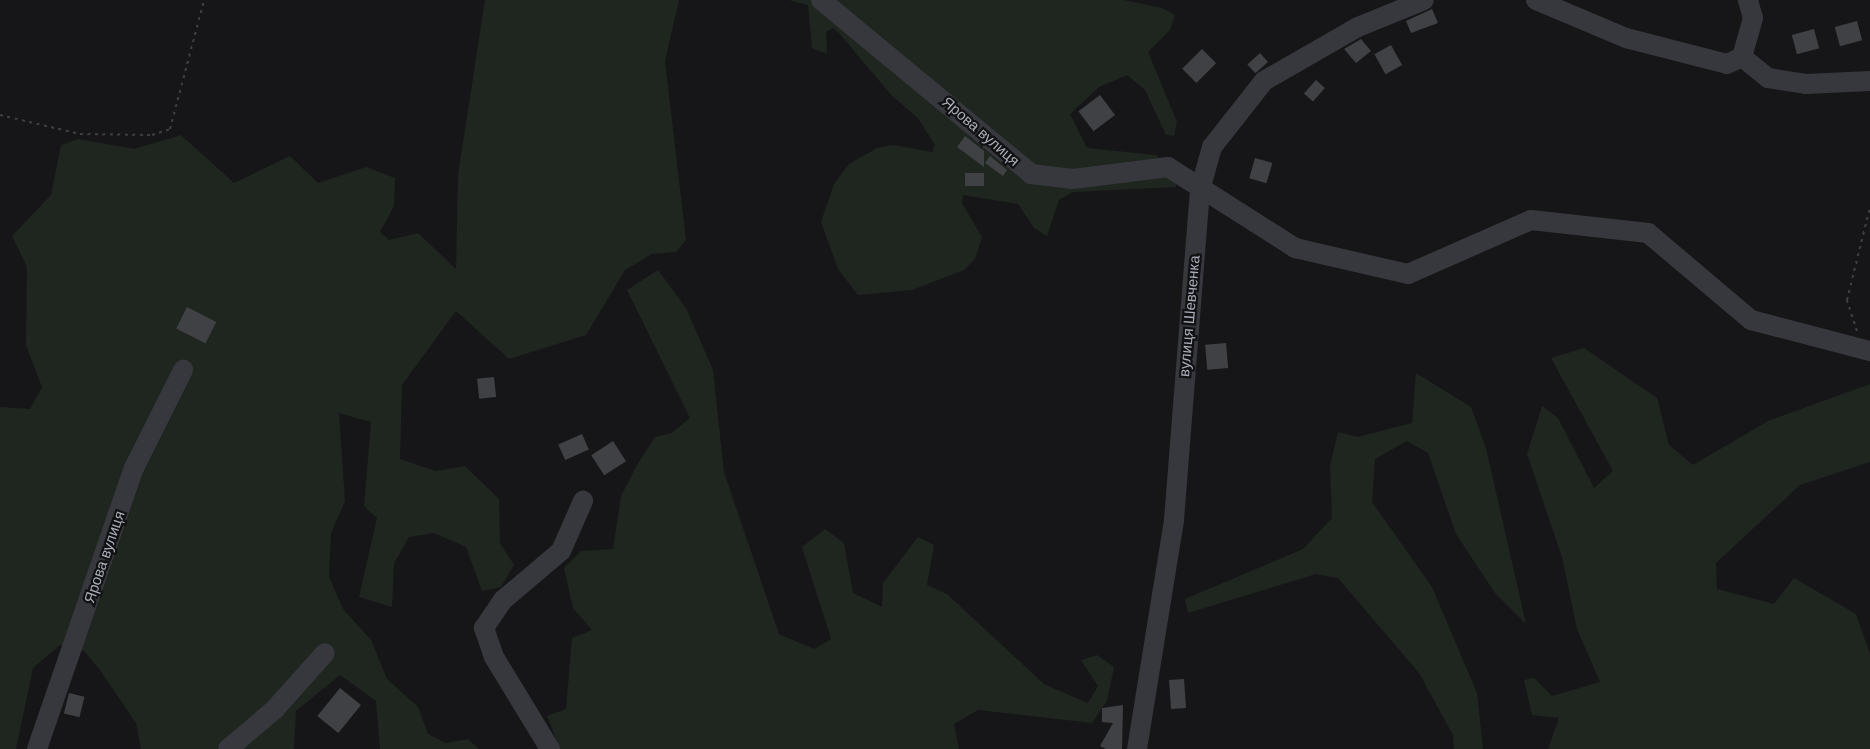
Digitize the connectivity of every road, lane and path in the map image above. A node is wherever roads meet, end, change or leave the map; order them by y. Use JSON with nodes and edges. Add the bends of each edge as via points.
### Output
{"nodes":[{"id":1,"x":204,"y":0,"type":"edge"},
{"id":2,"x":821,"y":0,"type":"edge"},
{"id":3,"x":1424,"y":0,"type":"edge"},
{"id":4,"x":1536,"y":0,"type":"edge"},
{"id":5,"x":1748,"y":0,"type":"edge"},
{"id":6,"x":1742,"y":57,"type":"junction"},
{"id":7,"x":1870,"y":81,"type":"edge"},
{"id":8,"x":0,"y":115,"type":"edge"},
{"id":9,"x":1200,"y":190,"type":"junction"},
{"id":10,"x":1870,"y":207,"type":"edge"},
{"id":11,"x":1866,"y":348,"type":"edge"},
{"id":12,"x":183,"y":370,"type":"dead end"},
{"id":13,"x":583,"y":501,"type":"dead end"},
{"id":14,"x":326,"y":653,"type":"dead end"},
{"id":15,"x":37,"y":749,"type":"edge"},
{"id":16,"x":228,"y":749,"type":"edge"},
{"id":17,"x":550,"y":749,"type":"edge"},
{"id":18,"x":1137,"y":749,"type":"edge"}],
"edges":[{"from":1,"to":8,"type":"path","via":[[170,129],[152,135],[80,134]]},
{"from":2,"to":9,"type":"street","name":"Ярова вулиця","via":[[1031,174],[1073,179],[1168,167]]},
{"from":3,"to":9,"type":"street","name":"вулиця Шевченка","via":[[1358,27],[1264,81],[1212,147]]},
{"from":4,"to":6,"type":"street","via":[[1626,38],[1727,64]]},
{"from":5,"to":6,"type":"street","via":[[1753,18]]},
{"from":6,"to":7,"type":"street","via":[[1768,78],[1806,84]]},
{"from":9,"to":11,"type":"street","name":"Ярова вулиця","via":[[1295,248],[1408,274],[1531,220],[1648,233],[1751,320]]},
{"from":9,"to":18,"type":"street","name":"вулиця Шевченка","via":[[1174,520]]},
{"from":10,"to":11,"type":"path","via":[[1847,300]]},
{"from":12,"to":15,"type":"street","name":"Ярова вулиця","via":[[134,468]]},
{"from":13,"to":17,"type":"street","via":[[561,551],[503,600],[484,628],[494,657]]},
{"from":14,"to":16,"type":"street","via":[[274,710]]}]}
